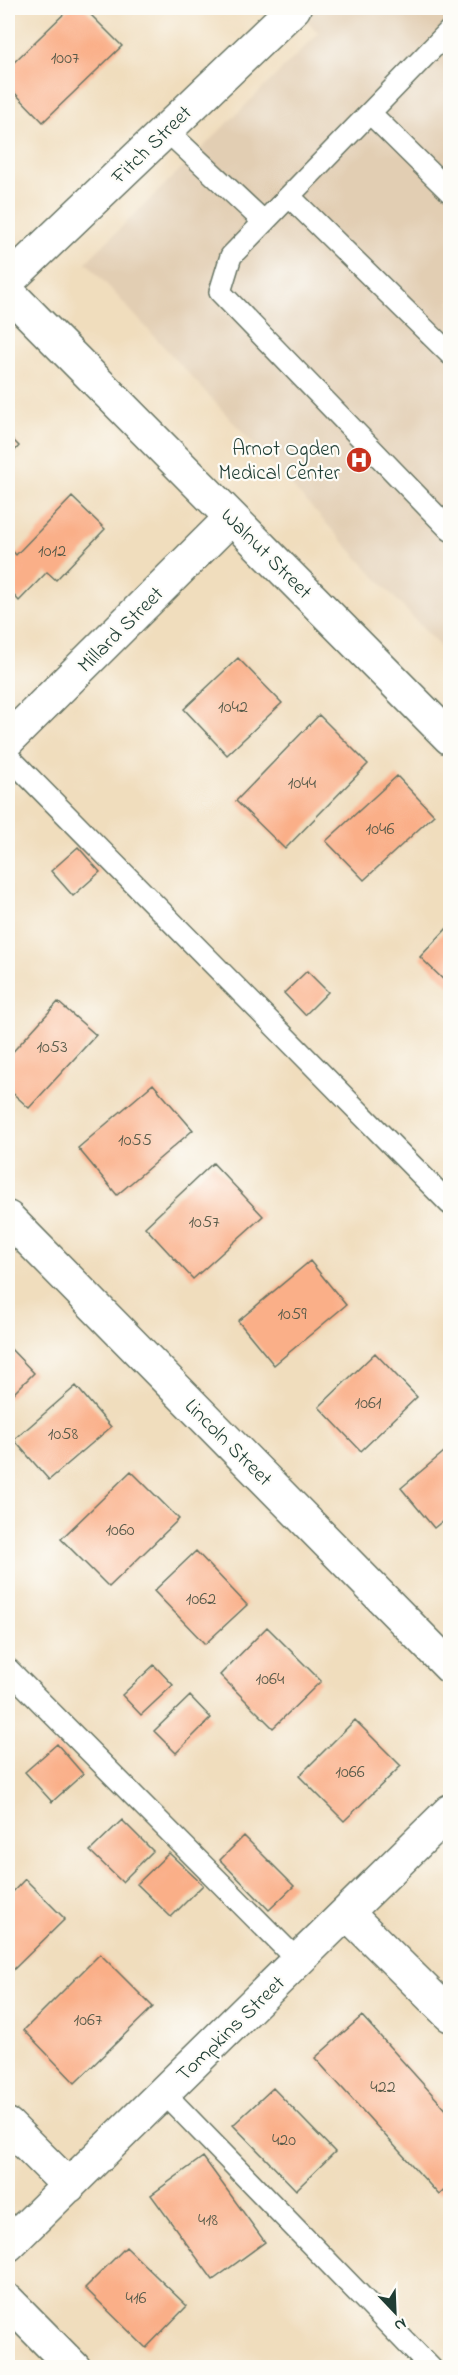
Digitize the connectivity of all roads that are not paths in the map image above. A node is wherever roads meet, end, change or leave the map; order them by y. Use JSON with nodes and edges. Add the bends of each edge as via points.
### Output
{"nodes":[{"id":1,"x":294,"y":8,"type":"edge"},
{"id":2,"x":450,"y":30,"type":"edge"},
{"id":3,"x":369,"y":113,"type":"junction"},
{"id":4,"x":166,"y":130,"type":"junction"},
{"id":5,"x":450,"y":192,"type":"edge"},
{"id":6,"x":289,"y":196,"type":"junction"},
{"id":7,"x":264,"y":222,"type":"junction"},
{"id":8,"x":8,"y":281,"type":"edge"},
{"id":9,"x":8,"y":292,"type":"edge"},
{"id":10,"x":450,"y":354,"type":"edge"},
{"id":11,"x":231,"y":518,"type":"junction"},
{"id":12,"x":450,"y":530,"type":"edge"},
{"id":13,"x":450,"y":738,"type":"edge"},
{"id":14,"x":8,"y":740,"type":"edge"},
{"id":15,"x":8,"y":756,"type":"edge"},
{"id":16,"x":450,"y":1204,"type":"edge"},
{"id":17,"x":8,"y":1218,"type":"edge"},
{"id":18,"x":450,"y":1667,"type":"edge"},
{"id":19,"x":8,"y":1669,"type":"edge"},
{"id":20,"x":450,"y":1811,"type":"edge"},
{"id":21,"x":347,"y":1913,"type":"junction"},
{"id":22,"x":298,"y":1962,"type":"junction"},
{"id":23,"x":450,"y":2015,"type":"edge"},
{"id":24,"x":164,"y":2093,"type":"junction"},
{"id":25,"x":8,"y":2125,"type":"edge"},
{"id":26,"x":69,"y":2186,"type":"junction"},
{"id":27,"x":8,"y":2245,"type":"edge"},
{"id":28,"x":8,"y":2301,"type":"edge"},
{"id":29,"x":74,"y":2367,"type":"edge"},
{"id":30,"x":431,"y":2367,"type":"edge"}],
"edges":[{"from":1,"to":4,"type":"street","name":"Fitch Street"},
{"from":2,"to":3,"type":"lane"},
{"from":3,"to":5,"type":"lane"},
{"from":3,"to":6,"type":"lane"},
{"from":4,"to":7,"type":"lane"},
{"from":4,"to":8,"type":"street","name":"Fitch Street"},
{"from":6,"to":7,"type":"lane"},
{"from":6,"to":10,"type":"lane"},
{"from":7,"to":12,"type":"lane","via":[[231,256],[220,292]]},
{"from":9,"to":11,"type":"street","name":"Walnut Street"},
{"from":11,"to":13,"type":"street","name":"Walnut Street"},
{"from":11,"to":14,"type":"street","name":"Millard Street"},
{"from":15,"to":16,"type":"lane"},
{"from":17,"to":18,"type":"street","name":"Lincoln Street"},
{"from":19,"to":22,"type":"lane"},
{"from":20,"to":21,"type":"street","name":"Tompkins Street"},
{"from":21,"to":22,"type":"street","name":"Tompkins Street"},
{"from":21,"to":23,"type":"street"},
{"from":22,"to":24,"type":"street","name":"Tompkins Street"},
{"from":24,"to":26,"type":"street","name":"Tompkins Street"},
{"from":24,"to":30,"type":"lane"},
{"from":25,"to":26,"type":"street"},
{"from":26,"to":27,"type":"street","name":"Tompkins Street"},
{"from":28,"to":29,"type":"street"}]}
